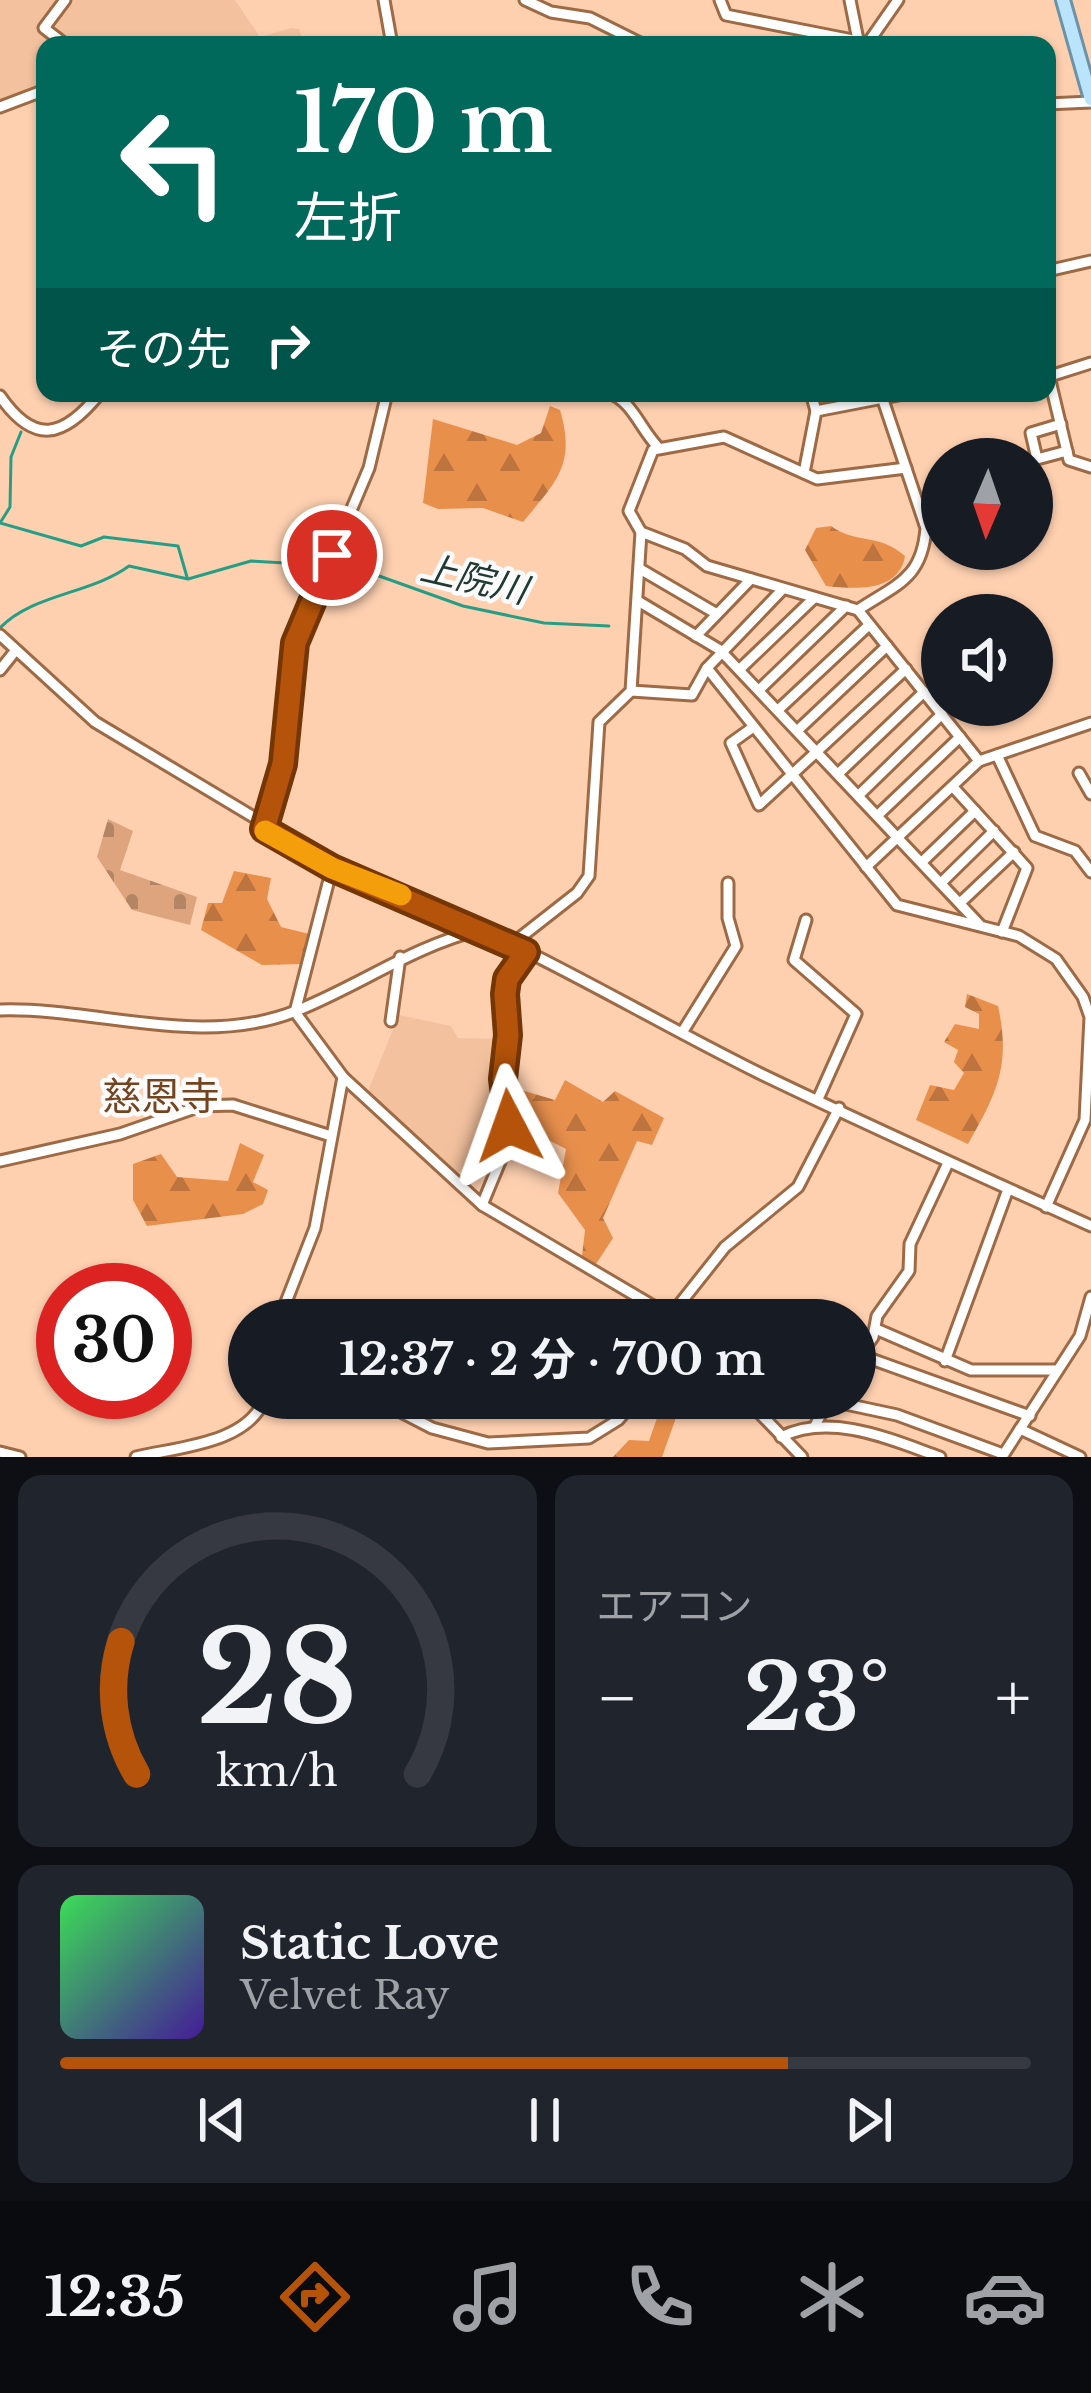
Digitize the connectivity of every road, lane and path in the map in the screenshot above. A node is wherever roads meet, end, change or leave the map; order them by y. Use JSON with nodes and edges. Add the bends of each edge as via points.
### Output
{"nodes":[{"id":1,"x":65,"y":0,"type":"edge"},
{"id":2,"x":384,"y":0,"type":"edge"},
{"id":3,"x":525,"y":0,"type":"edge"},
{"id":4,"x":720,"y":0,"type":"edge"},
{"id":5,"x":850,"y":0,"type":"edge"},
{"id":6,"x":885,"y":0,"type":"edge"},
{"id":7,"x":898,"y":0,"type":"edge"},
{"id":8,"x":1064,"y":0,"type":"edge"},
{"id":9,"x":883,"y":18,"type":"junction"},
{"id":10,"x":54,"y":36,"type":"edge"},
{"id":11,"x":390,"y":36,"type":"edge"},
{"id":12,"x":626,"y":36,"type":"edge"},
{"id":13,"x":826,"y":36,"type":"edge"},
{"id":14,"x":858,"y":36,"type":"edge"},
{"id":15,"x":872,"y":36,"type":"edge"},
{"id":16,"x":36,"y":93,"type":"edge"},
{"id":17,"x":1091,"y":101,"type":"edge"},
{"id":18,"x":1056,"y":103,"type":"edge"},
{"id":19,"x":0,"y":107,"type":"edge"},
{"id":20,"x":1091,"y":261,"type":"edge"},
{"id":21,"x":1056,"y":269,"type":"edge"},
{"id":22,"x":1091,"y":362,"type":"edge"},
{"id":23,"x":1056,"y":370,"type":"edge"},
{"id":24,"x":0,"y":396,"type":"edge"},
{"id":25,"x":91,"y":402,"type":"edge"},
{"id":26,"x":385,"y":402,"type":"edge"},
{"id":27,"x":622,"y":402,"type":"edge"},
{"id":28,"x":814,"y":402,"type":"edge"},
{"id":29,"x":871,"y":402,"type":"edge"},
{"id":30,"x":884,"y":402,"type":"edge"},
{"id":31,"x":1056,"y":402,"type":"edge"},
{"id":32,"x":816,"y":411,"type":"junction"},
{"id":33,"x":1061,"y":424,"type":"junction"},
{"id":34,"x":657,"y":446,"type":"junction"},
{"id":35,"x":1067,"y":452,"type":"junction"},
{"id":36,"x":1091,"y":467,"type":"edge"},
{"id":37,"x":906,"y":468,"type":"junction"},
{"id":38,"x":804,"y":473,"type":"junction"},
{"id":39,"x":641,"y":532,"type":"junction"},
{"id":40,"x":640,"y":569,"type":"junction"},
{"id":41,"x":752,"y":579,"type":"junction"},
{"id":42,"x":782,"y":590,"type":"junction"},
{"id":43,"x":814,"y":598,"type":"junction"},
{"id":44,"x":638,"y":601,"type":"junction"},
{"id":45,"x":852,"y":608,"type":"junction"},
{"id":46,"x":717,"y":614,"type":"junction"},
{"id":47,"x":869,"y":625,"type":"junction"},
{"id":48,"x":0,"y":635,"type":"edge"},
{"id":49,"x":695,"y":636,"type":"junction"},
{"id":50,"x":887,"y":646,"type":"junction"},
{"id":51,"x":16,"y":650,"type":"junction"},
{"id":52,"x":720,"y":650,"type":"junction"},
{"id":53,"x":707,"y":668,"type":"junction"},
{"id":54,"x":740,"y":669,"type":"junction"},
{"id":55,"x":906,"y":669,"type":"junction"},
{"id":56,"x":0,"y":670,"type":"edge"},
{"id":57,"x":921,"y":688,"type":"edge"},
{"id":58,"x":759,"y":690,"type":"junction"},
{"id":59,"x":631,"y":691,"type":"junction"},
{"id":60,"x":921,"y":695,"type":"edge"},
{"id":61,"x":778,"y":710,"type":"junction"},
{"id":62,"x":1091,"y":723,"type":"edge"},
{"id":63,"x":931,"y":726,"type":"edge"},
{"id":64,"x":951,"y":726,"type":"edge"},
{"id":65,"x":752,"y":728,"type":"junction"},
{"id":66,"x":798,"y":730,"type":"junction"},
{"id":67,"x":960,"y":737,"type":"junction"},
{"id":68,"x":819,"y":752,"type":"junction"},
{"id":69,"x":997,"y":754,"type":"junction"},
{"id":70,"x":979,"y":760,"type":"junction"},
{"id":71,"x":839,"y":773,"type":"junction"},
{"id":72,"x":1085,"y":778,"type":"edge"},
{"id":73,"x":792,"y":780,"type":"junction"},
{"id":74,"x":953,"y":787,"type":"junction"},
{"id":75,"x":1091,"y":794,"type":"edge"},
{"id":76,"x":859,"y":795,"type":"junction"},
{"id":77,"x":975,"y":811,"type":"junction"},
{"id":78,"x":878,"y":815,"type":"junction"},
{"id":79,"x":266,"y":824,"type":"junction"},
{"id":80,"x":994,"y":831,"type":"junction"},
{"id":81,"x":899,"y":836,"type":"junction"},
{"id":82,"x":1014,"y":852,"type":"junction"},
{"id":83,"x":922,"y":861,"type":"junction"},
{"id":84,"x":866,"y":867,"type":"junction"},
{"id":85,"x":332,"y":868,"type":"junction"},
{"id":86,"x":1091,"y":872,"type":"edge"},
{"id":87,"x":942,"y":882,"type":"junction"},
{"id":88,"x":728,"y":883,"type":"dead end"},
{"id":89,"x":961,"y":902,"type":"junction"},
{"id":90,"x":806,"y":920,"type":"dead end"},
{"id":91,"x":979,"y":924,"type":"junction"},
{"id":92,"x":482,"y":929,"type":"junction"},
{"id":93,"x":1002,"y":932,"type":"junction"},
{"id":94,"x":512,"y":944,"type":"junction"},
{"id":95,"x":526,"y":952,"type":"junction"},
{"id":96,"x":400,"y":957,"type":"junction"},
{"id":97,"x":0,"y":1010,"type":"edge"},
{"id":98,"x":295,"y":1012,"type":"junction"},
{"id":99,"x":1090,"y":1017,"type":"edge"},
{"id":100,"x":391,"y":1022,"type":"dead end"},
{"id":101,"x":683,"y":1031,"type":"junction"},
{"id":102,"x":343,"y":1077,"type":"junction"},
{"id":103,"x":818,"y":1099,"type":"junction"},
{"id":104,"x":838,"y":1108,"type":"junction"},
{"id":105,"x":332,"y":1136,"type":"junction"},
{"id":106,"x":0,"y":1161,"type":"edge"},
{"id":107,"x":948,"y":1163,"type":"junction"},
{"id":108,"x":1006,"y":1192,"type":"junction"},
{"id":109,"x":482,"y":1205,"type":"junction"},
{"id":110,"x":1046,"y":1207,"type":"junction"},
{"id":111,"x":1091,"y":1226,"type":"edge"},
{"id":112,"x":1091,"y":1297,"type":"edge"},
{"id":113,"x":287,"y":1299,"type":"edge"},
{"id":114,"x":642,"y":1299,"type":"edge"},
{"id":115,"x":687,"y":1299,"type":"edge"},
{"id":116,"x":1088,"y":1327,"type":"edge"},
{"id":117,"x":876,"y":1329,"type":"joint"},
{"id":118,"x":945,"y":1361,"type":"junction"},
{"id":119,"x":876,"y":1364,"type":"edge"},
{"id":120,"x":1055,"y":1370,"type":"junction"},
{"id":121,"x":876,"y":1410,"type":"edge"},
{"id":122,"x":1030,"y":1416,"type":"junction"},
{"id":123,"x":251,"y":1419,"type":"edge"},
{"id":124,"x":415,"y":1419,"type":"edge"},
{"id":125,"x":619,"y":1419,"type":"edge"},
{"id":126,"x":765,"y":1419,"type":"edge"},
{"id":127,"x":818,"y":1419,"type":"edge"},
{"id":128,"x":815,"y":1426,"type":"junction"},
{"id":129,"x":1020,"y":1429,"type":"junction"},
{"id":130,"x":782,"y":1437,"type":"junction"},
{"id":131,"x":901,"y":1443,"type":"junction"},
{"id":132,"x":0,"y":1452,"type":"edge"},
{"id":133,"x":1003,"y":1456,"type":"edge"},
{"id":134,"x":20,"y":1457,"type":"edge"},
{"id":135,"x":136,"y":1457,"type":"edge"},
{"id":136,"x":802,"y":1457,"type":"edge"},
{"id":137,"x":896,"y":1457,"type":"edge"},
{"id":138,"x":940,"y":1457,"type":"edge"},
{"id":139,"x":1080,"y":1457,"type":"edge"}],
"edges":[{"from":1,"to":10,"type":"street","via":[[44,28]]},
{"from":2,"to":11,"type":"street"},
{"from":3,"to":12,"type":"street"},
{"from":4,"to":13,"type":"street","via":[[726,15]]},
{"from":5,"to":14,"type":"street"},
{"from":6,"to":9,"type":"street"},
{"from":7,"to":9,"type":"street"},
{"from":8,"to":17,"type":"main road"},
{"from":9,"to":15,"type":"street"},
{"from":16,"to":19,"type":"street"},
{"from":17,"to":18,"type":"street"},
{"from":20,"to":21,"type":"street"},
{"from":22,"to":23,"type":"street"},
{"from":24,"to":25,"type":"street","via":[[20,424],[42,430]]},
{"from":26,"to":79,"type":"street","via":[[369,468],[295,643],[283,764]]},
{"from":27,"to":34,"type":"street"},
{"from":28,"to":32,"type":"street"},
{"from":29,"to":32,"type":"street"},
{"from":30,"to":37,"type":"street"},
{"from":31,"to":33,"type":"street"},
{"from":32,"to":38,"type":"street"},
{"from":33,"to":35,"type":"street"},
{"from":33,"to":35,"type":"street","via":[[1031,433],[1037,459]]},
{"from":34,"to":38,"type":"street","via":[[724,437]]},
{"from":34,"to":39,"type":"street","via":[[629,511]]},
{"from":35,"to":36,"type":"street"},
{"from":37,"to":38,"type":"street","via":[[817,479]]},
{"from":37,"to":45,"type":"street","via":[[926,528],[916,571]]},
{"from":39,"to":40,"type":"street"},
{"from":39,"to":41,"type":"street"},
{"from":40,"to":44,"type":"street"},
{"from":40,"to":46,"type":"street"},
{"from":41,"to":42,"type":"street"},
{"from":41,"to":46,"type":"street"},
{"from":42,"to":43,"type":"street"},
{"from":42,"to":52,"type":"street"},
{"from":43,"to":45,"type":"street"},
{"from":43,"to":54,"type":"street"},
{"from":44,"to":49,"type":"street"},
{"from":44,"to":59,"type":"street"},
{"from":45,"to":47,"type":"street"},
{"from":45,"to":58,"type":"street"},
{"from":46,"to":49,"type":"street"},
{"from":47,"to":50,"type":"street"},
{"from":47,"to":61,"type":"street"},
{"from":48,"to":51,"type":"street"},
{"from":49,"to":52,"type":"street"},
{"from":50,"to":55,"type":"street"},
{"from":50,"to":66,"type":"street"},
{"from":51,"to":56,"type":"street"},
{"from":51,"to":79,"type":"street","via":[[132,748]]},
{"from":52,"to":53,"type":"street"},
{"from":52,"to":54,"type":"street"},
{"from":53,"to":59,"type":"street","via":[[692,695]]},
{"from":53,"to":65,"type":"street"},
{"from":54,"to":58,"type":"street"},
{"from":55,"to":57,"type":"street"},
{"from":55,"to":68,"type":"street"},
{"from":58,"to":61,"type":"street"},
{"from":59,"to":94,"type":"street","via":[[599,722],[589,876]]},
{"from":60,"to":71,"type":"street"},
{"from":61,"to":66,"type":"street"},
{"from":62,"to":69,"type":"street"},
{"from":63,"to":76,"type":"street"},
{"from":64,"to":67,"type":"street"},
{"from":65,"to":73,"type":"street"},
{"from":65,"to":73,"type":"street","via":[[731,743],[754,801],[762,804]]},
{"from":66,"to":68,"type":"street"},
{"from":67,"to":70,"type":"street"},
{"from":67,"to":78,"type":"street"},
{"from":68,"to":71,"type":"street"},
{"from":68,"to":73,"type":"street"},
{"from":69,"to":70,"type":"street"},
{"from":69,"to":86,"type":"street","via":[[1031,832],[1076,851]]},
{"from":70,"to":74,"type":"street"},
{"from":71,"to":76,"type":"street"},
{"from":72,"to":75,"type":"street"},
{"from":73,"to":84,"type":"street"},
{"from":74,"to":77,"type":"street"},
{"from":74,"to":81,"type":"street"},
{"from":76,"to":78,"type":"street"},
{"from":77,"to":80,"type":"street"},
{"from":77,"to":83,"type":"street"},
{"from":78,"to":81,"type":"street"},
{"from":79,"to":85,"type":"street","via":[[266,832]]},
{"from":80,"to":82,"type":"street"},
{"from":80,"to":87,"type":"street"},
{"from":81,"to":83,"type":"street"},
{"from":81,"to":84,"type":"street"},
{"from":82,"to":89,"type":"street"},
{"from":82,"to":93,"type":"street","via":[[1027,874]]},
{"from":83,"to":87,"type":"street"},
{"from":84,"to":91,"type":"street","via":[[896,905]]},
{"from":85,"to":92,"type":"street"},
{"from":85,"to":98,"type":"street"},
{"from":87,"to":89,"type":"street"},
{"from":88,"to":101,"type":"street","via":[[736,946]]},
{"from":89,"to":91,"type":"street"},
{"from":90,"to":103,"type":"street","via":[[794,959],[856,1014]]},
{"from":91,"to":93,"type":"street"},
{"from":92,"to":94,"type":"street"},
{"from":92,"to":96,"type":"street"},
{"from":93,"to":99,"type":"street","via":[[1056,958]]},
{"from":94,"to":95,"type":"street"},
{"from":95,"to":101,"type":"street"},
{"from":95,"to":109,"type":"street","via":[[505,994],[508,1140]]},
{"from":96,"to":98,"type":"street"},
{"from":96,"to":100,"type":"street"},
{"from":97,"to":98,"type":"street","via":[[185,1027]]},
{"from":98,"to":102,"type":"street"},
{"from":99,"to":110,"type":"street","via":[[1085,1120]]},
{"from":101,"to":103,"type":"street"},
{"from":102,"to":105,"type":"street"},
{"from":102,"to":109,"type":"street"},
{"from":103,"to":104,"type":"street"},
{"from":104,"to":107,"type":"street"},
{"from":104,"to":115,"type":"street","via":[[798,1187],[725,1246]]},
{"from":105,"to":106,"type":"street","via":[[233,1105],[201,1106]]},
{"from":105,"to":113,"type":"street","via":[[315,1228]]},
{"from":107,"to":108,"type":"street"},
{"from":107,"to":117,"type":"street","via":[[910,1244],[909,1271]]},
{"from":108,"to":110,"type":"street"},
{"from":108,"to":118,"type":"street"},
{"from":109,"to":114,"type":"street"},
{"from":110,"to":111,"type":"street"},
{"from":112,"to":116,"type":"street"},
{"from":116,"to":120,"type":"street"},
{"from":117,"to":118,"type":"street"},
{"from":118,"to":120,"type":"street","via":[[986,1372]]},
{"from":119,"to":122,"type":"street"},
{"from":120,"to":122,"type":"street"},
{"from":121,"to":133,"type":"street"},
{"from":122,"to":129,"type":"street"},
{"from":123,"to":135,"type":"street"},
{"from":124,"to":125,"type":"street","via":[[488,1443],[589,1438]]},
{"from":126,"to":130,"type":"street"},
{"from":127,"to":128,"type":"street"},
{"from":128,"to":130,"type":"street"},
{"from":128,"to":131,"type":"street"},
{"from":129,"to":133,"type":"street"},
{"from":129,"to":139,"type":"street"},
{"from":130,"to":136,"type":"street"},
{"from":131,"to":137,"type":"street"},
{"from":131,"to":138,"type":"street"},
{"from":132,"to":134,"type":"street"}]}
